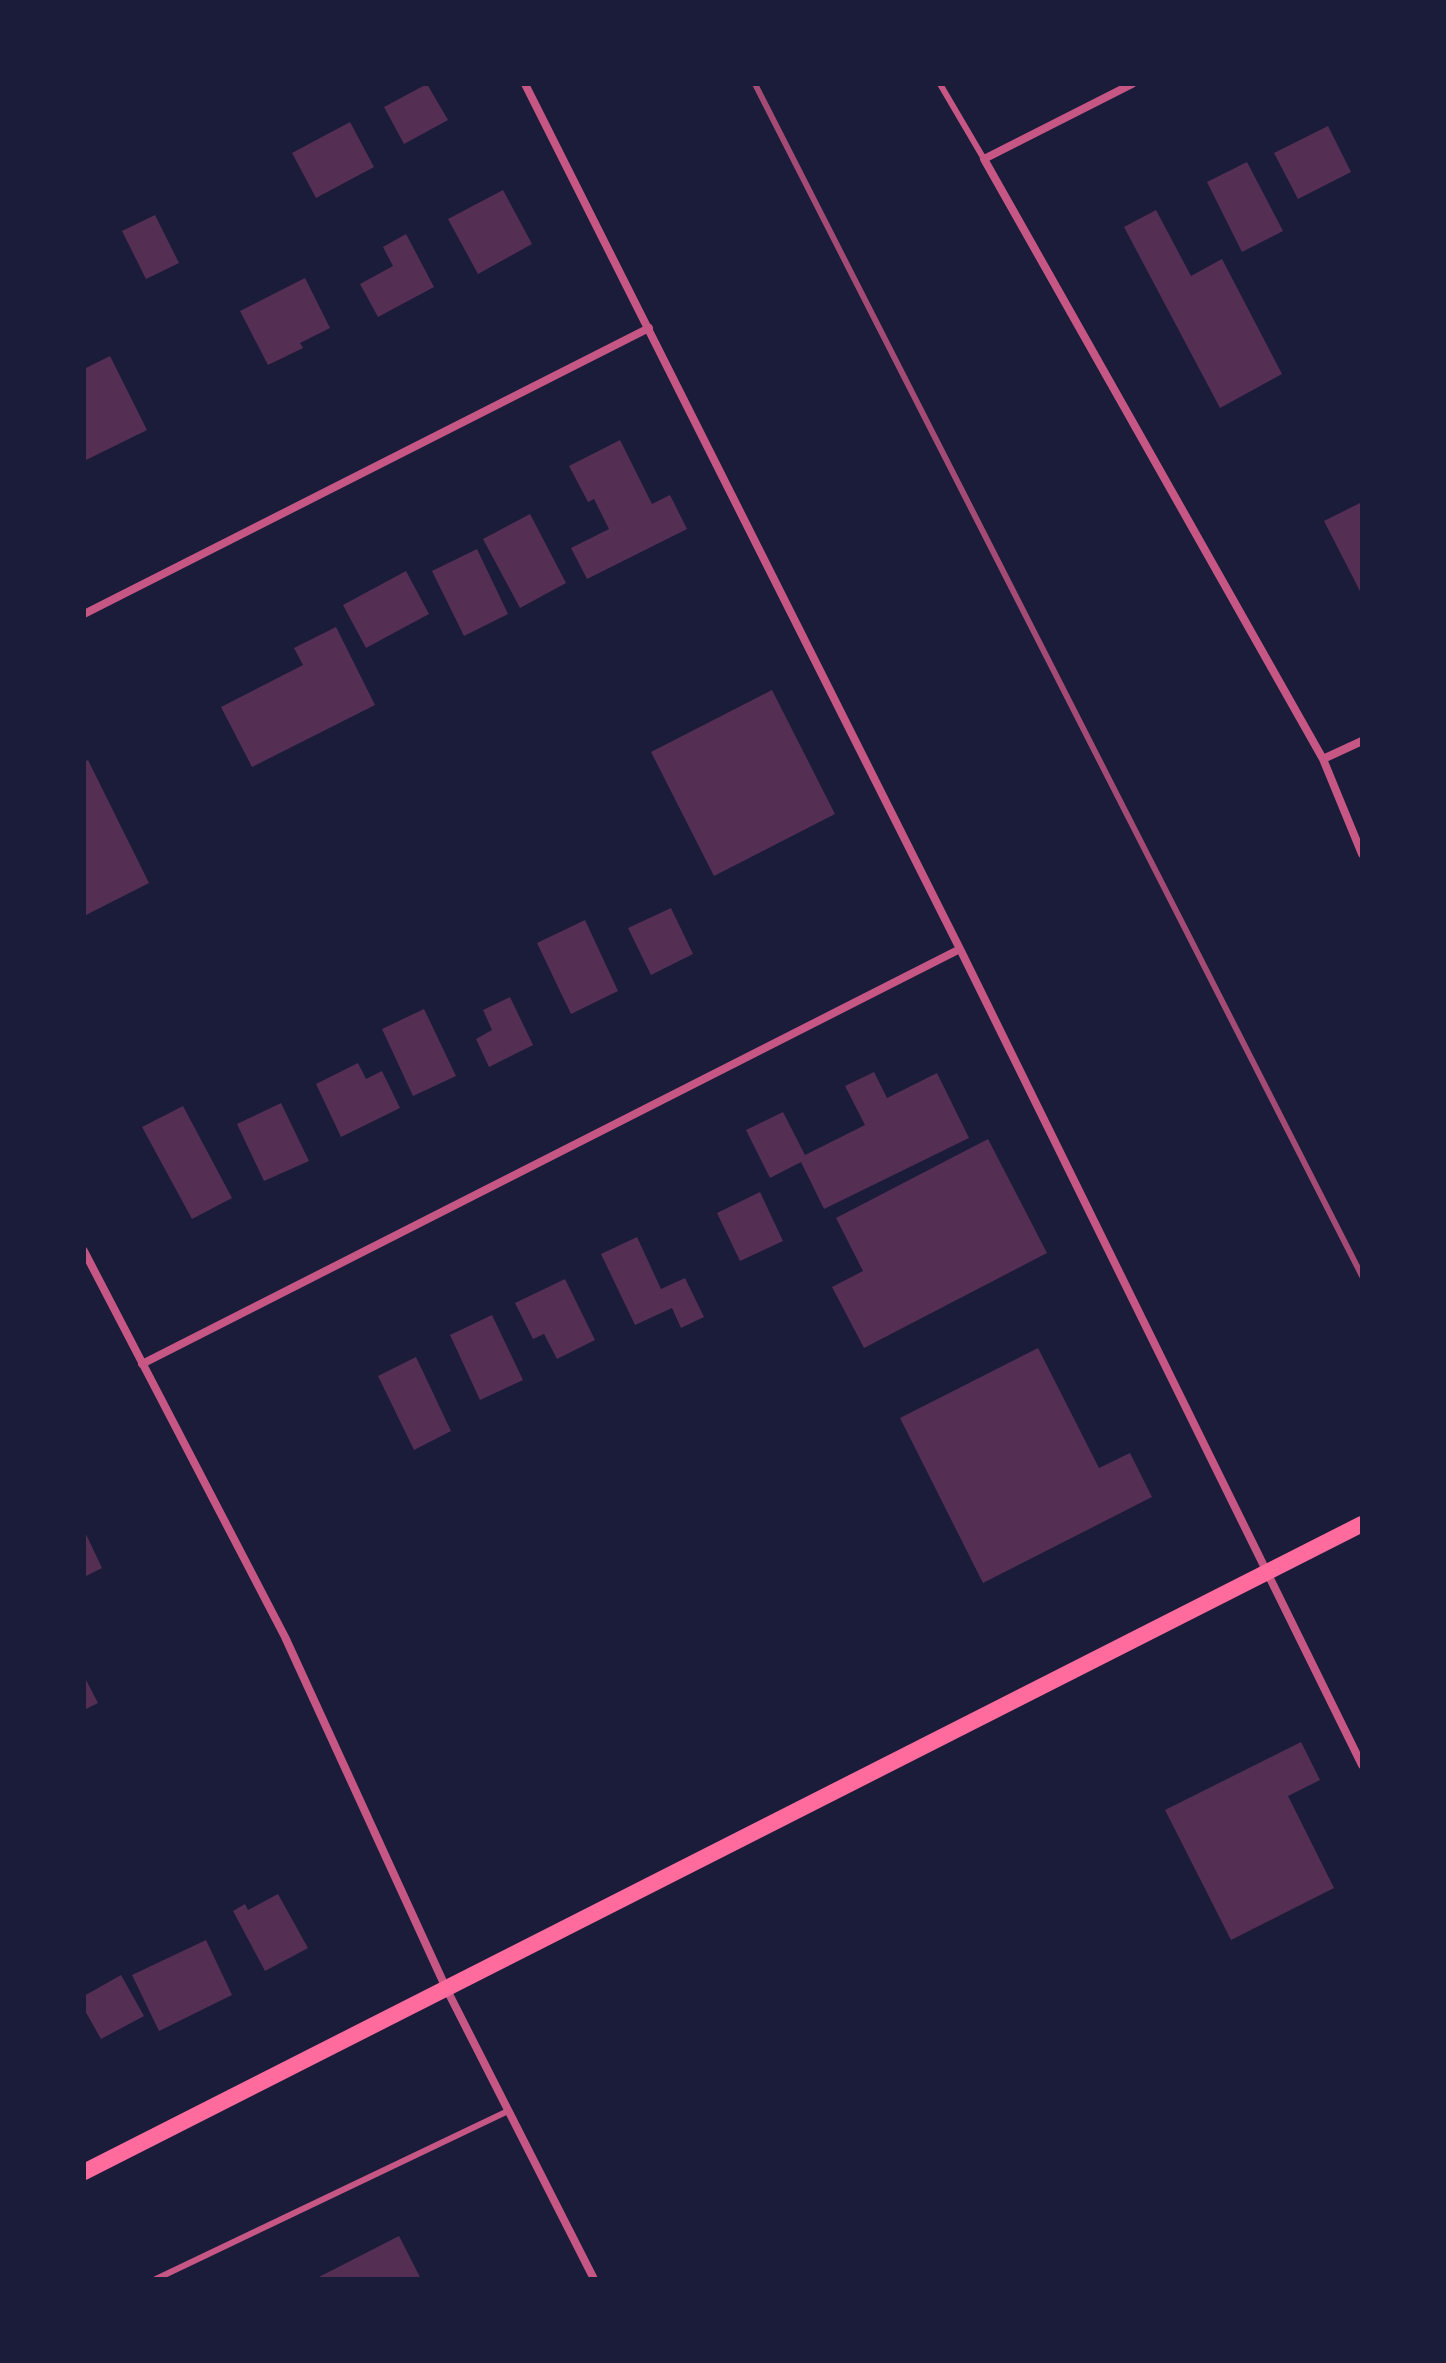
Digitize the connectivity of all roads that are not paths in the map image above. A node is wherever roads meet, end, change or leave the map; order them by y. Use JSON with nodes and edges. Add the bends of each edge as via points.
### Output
{"nodes":[{"id":1,"x":525,"y":84,"type":"edge"},
{"id":2,"x":940,"y":84,"type":"edge"},
{"id":3,"x":1132,"y":84,"type":"edge"},
{"id":4,"x":984,"y":159,"type":"junction"},
{"id":5,"x":649,"y":328,"type":"junction"},
{"id":6,"x":84,"y":614,"type":"edge"},
{"id":7,"x":1362,"y":741,"type":"edge"},
{"id":8,"x":1323,"y":759,"type":"junction"},
{"id":9,"x":1362,"y":854,"type":"edge"},
{"id":10,"x":960,"y":949,"type":"junction"},
{"id":11,"x":84,"y":1251,"type":"edge"},
{"id":12,"x":142,"y":1364,"type":"junction"},
{"id":13,"x":1362,"y":1524,"type":"edge"},
{"id":14,"x":1266,"y":1572,"type":"junction"},
{"id":15,"x":1362,"y":1765,"type":"edge"},
{"id":16,"x":446,"y":1988,"type":"junction"},
{"id":17,"x":508,"y":2111,"type":"junction"},
{"id":18,"x":84,"y":2172,"type":"edge"},
{"id":19,"x":156,"y":2279,"type":"edge"},
{"id":20,"x":594,"y":2279,"type":"edge"}],
"edges":[{"from":1,"to":5,"type":"street"},
{"from":2,"to":4,"type":"lane"},
{"from":3,"to":4,"type":"street"},
{"from":4,"to":8,"type":"street"},
{"from":5,"to":6,"type":"street"},
{"from":5,"to":10,"type":"street"},
{"from":7,"to":8,"type":"street"},
{"from":8,"to":9,"type":"street"},
{"from":10,"to":12,"type":"street"},
{"from":10,"to":14,"type":"street"},
{"from":11,"to":12,"type":"street"},
{"from":12,"to":16,"type":"street","via":[[332,1733]]},
{"from":13,"to":14,"type":"main road"},
{"from":14,"to":15,"type":"street"},
{"from":14,"to":16,"type":"main road"},
{"from":16,"to":17,"type":"street"},
{"from":16,"to":18,"type":"main road"},
{"from":17,"to":19,"type":"lane"},
{"from":17,"to":20,"type":"street"}]}
